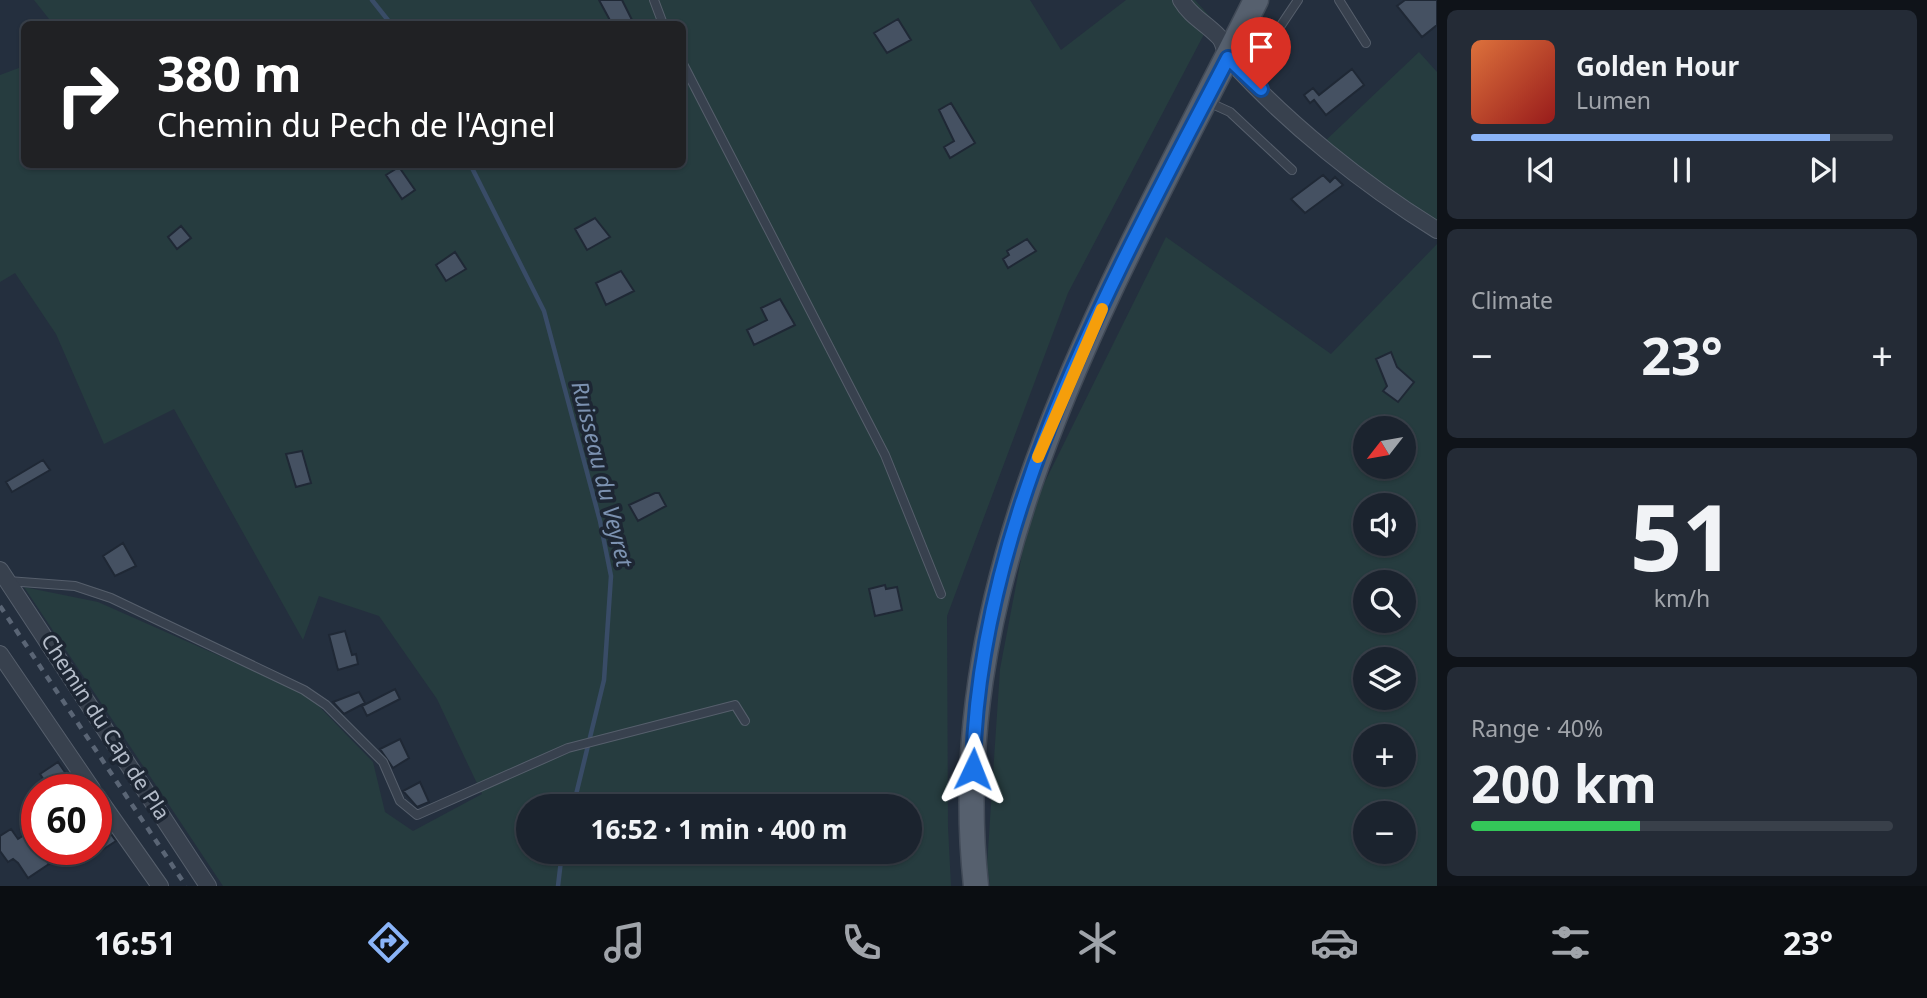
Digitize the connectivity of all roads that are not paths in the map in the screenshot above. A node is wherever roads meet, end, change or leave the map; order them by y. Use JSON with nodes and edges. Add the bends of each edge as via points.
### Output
{"nodes":[{"id":1,"x":654,"y":0,"type":"edge"},
{"id":2,"x":1181,"y":0,"type":"edge"},
{"id":3,"x":1240,"y":0,"type":"edge"},
{"id":4,"x":1250,"y":0,"type":"edge"},
{"id":5,"x":1256,"y":0,"type":"edge"},
{"id":6,"x":1298,"y":0,"type":"edge"},
{"id":7,"x":1339,"y":0,"type":"edge"},
{"id":8,"x":662,"y":21,"type":"edge"},
{"id":9,"x":1366,"y":43,"type":"dead end"},
{"id":10,"x":1224,"y":49,"type":"junction"},
{"id":11,"x":686,"y":70,"type":"edge"},
{"id":12,"x":1247,"y":76,"type":"junction"},
{"id":13,"x":1202,"y":100,"type":"junction"},
{"id":14,"x":1186,"y":117,"type":"dead end"},
{"id":15,"x":1292,"y":170,"type":"dead end"},
{"id":16,"x":1437,"y":229,"type":"edge"},
{"id":17,"x":4,"y":576,"type":"edge"},
{"id":18,"x":941,"y":594,"type":"dead end"},
{"id":19,"x":0,"y":654,"type":"edge"},
{"id":20,"x":745,"y":721,"type":"dead end"},
{"id":21,"x":82,"y":774,"type":"edge"},
{"id":22,"x":112,"y":818,"type":"edge"},
{"id":23,"x":160,"y":886,"type":"edge"},
{"id":24,"x":208,"y":886,"type":"edge"},
{"id":25,"x":966,"y":886,"type":"edge"},
{"id":26,"x":976,"y":886,"type":"edge"}],
"edges":[{"from":1,"to":8,"type":"lane"},
{"from":2,"to":10,"type":"street"},
{"from":3,"to":10,"type":"main road"},
{"from":4,"to":10,"type":"lane"},
{"from":5,"to":10,"type":"main road"},
{"from":6,"to":12,"type":"lane"},
{"from":7,"to":9,"type":"lane"},
{"from":10,"to":12,"type":"street"},
{"from":10,"to":13,"type":"main road"},
{"from":10,"to":25,"type":"main road","via":[[1066,354],[1004,521],[982,603],[965,708],[961,817]]},
{"from":11,"to":18,"type":"lane","via":[[885,455]]},
{"from":12,"to":16,"type":"street","via":[[1385,198]]},
{"from":13,"to":14,"type":"lane"},
{"from":13,"to":15,"type":"lane","via":[[1230,112]]},
{"from":13,"to":26,"type":"main road","via":[[1093,328],[1012,531],[990,615],[975,708],[972,819]]},
{"from":17,"to":20,"type":"lane","via":[[75,586],[111,598],[304,690],[326,705],[383,762],[400,801],[417,815],[568,748],[735,705]]},
{"from":17,"to":24,"type":"street","name":"Chemin du Cap de Pla"},
{"from":19,"to":21,"type":"street"},
{"from":22,"to":23,"type":"street"}]}
